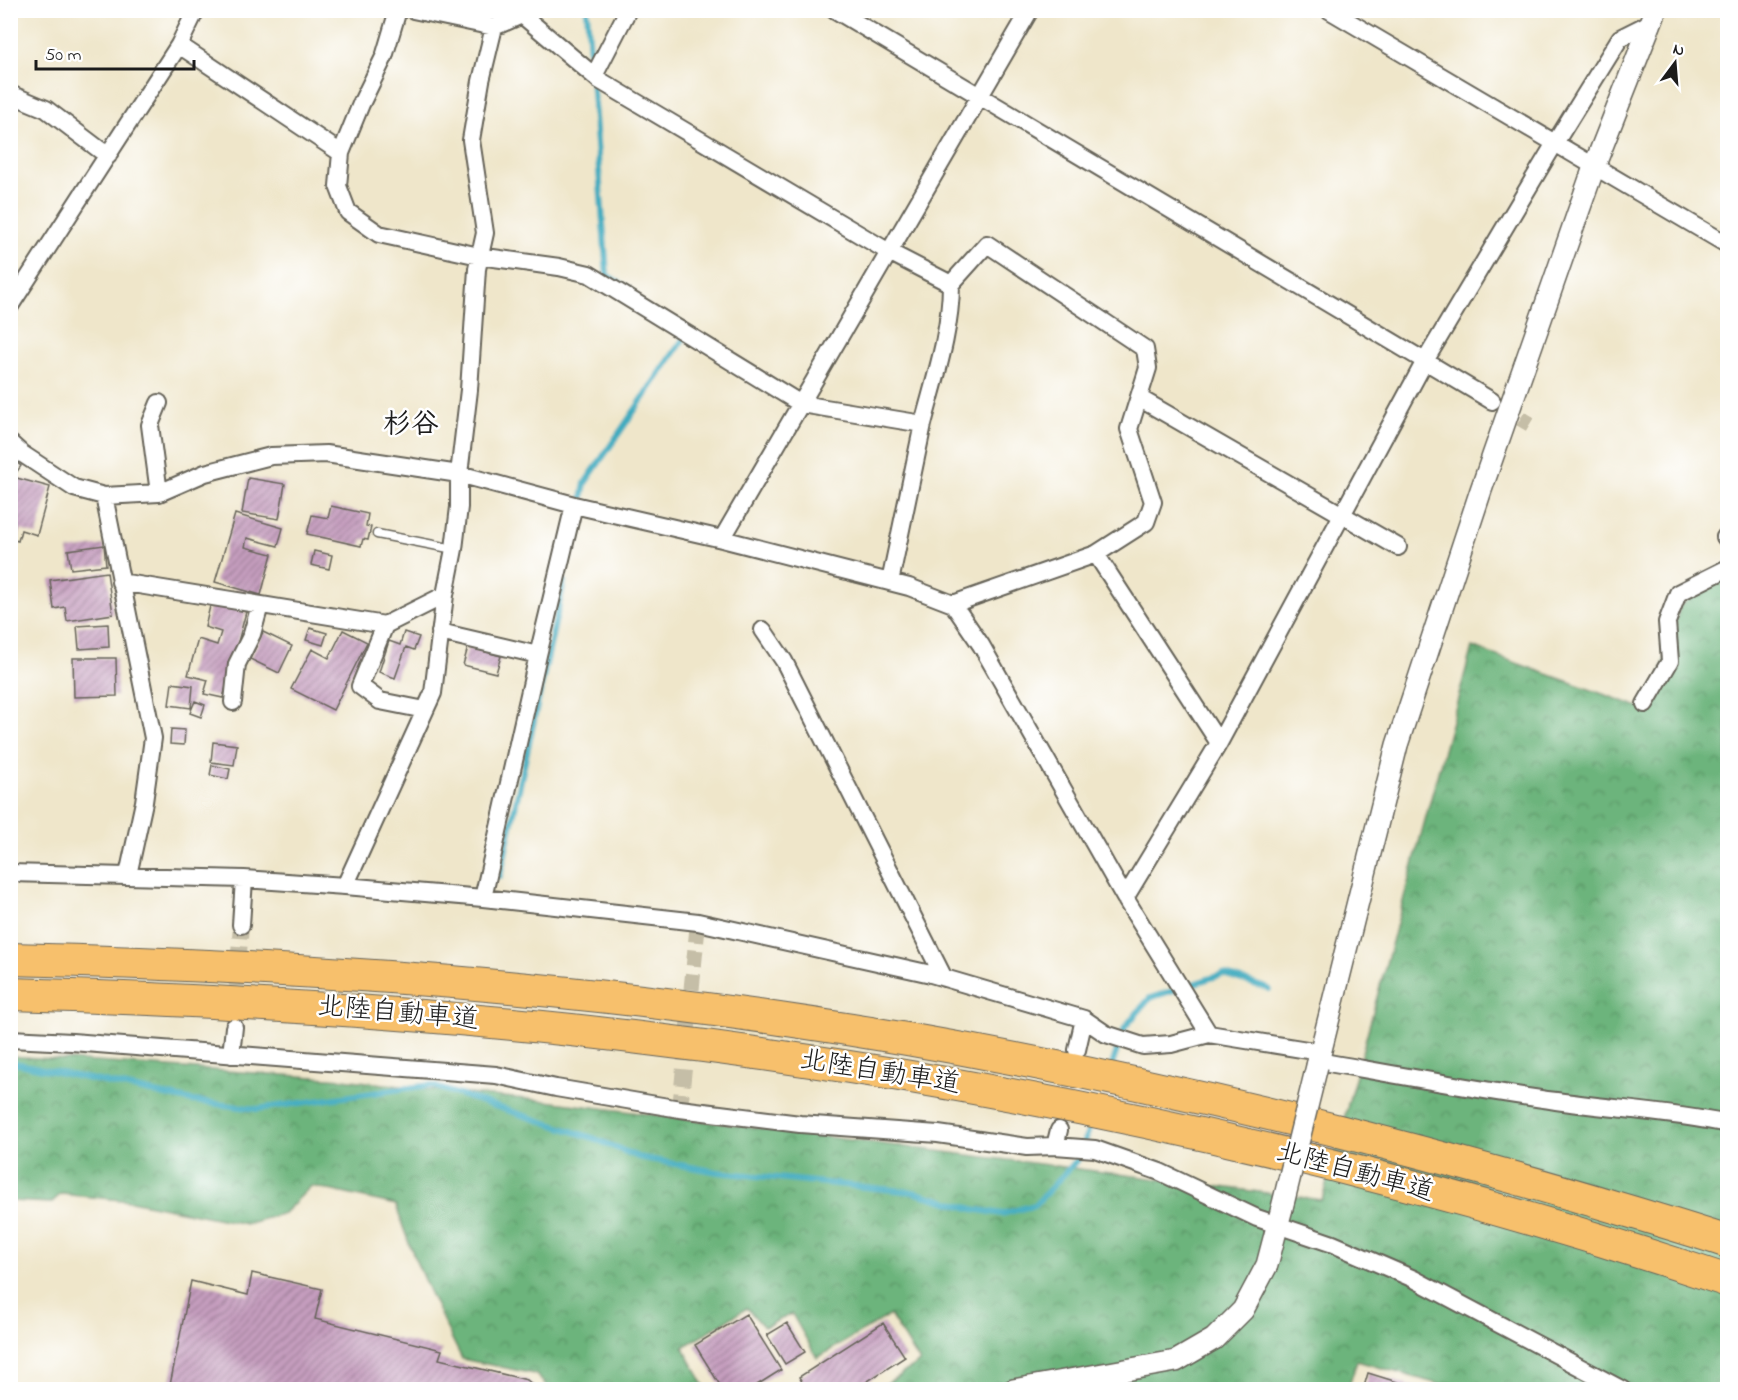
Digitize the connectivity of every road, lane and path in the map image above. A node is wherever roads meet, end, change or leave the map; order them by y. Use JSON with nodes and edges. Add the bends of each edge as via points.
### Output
{"nodes":[{"id":1,"x":196,"y":10,"type":"edge"},
{"id":2,"x":398,"y":10,"type":"edge"},
{"id":3,"x":414,"y":10,"type":"edge"},
{"id":4,"x":628,"y":10,"type":"edge"},
{"id":5,"x":835,"y":10,"type":"edge"},
{"id":6,"x":1030,"y":10,"type":"edge"},
{"id":7,"x":1329,"y":10,"type":"edge"},
{"id":8,"x":522,"y":13,"type":"edge"},
{"id":9,"x":1654,"y":16,"type":"edge"},
{"id":10,"x":494,"y":27,"type":"junction"},
{"id":11,"x":179,"y":45,"type":"junction"},
{"id":12,"x":594,"y":76,"type":"junction"},
{"id":13,"x":10,"y":94,"type":"edge"},
{"id":14,"x":980,"y":97,"type":"junction"},
{"id":15,"x":1555,"y":143,"type":"junction"},
{"id":16,"x":341,"y":153,"type":"junction"},
{"id":17,"x":108,"y":156,"type":"junction"},
{"id":18,"x":1594,"y":166,"type":"junction"},
{"id":19,"x":1728,"y":245,"type":"edge"},
{"id":20,"x":889,"y":252,"type":"junction"},
{"id":21,"x":479,"y":256,"type":"junction"},
{"id":22,"x":951,"y":284,"type":"junction"},
{"id":23,"x":10,"y":306,"type":"edge"},
{"id":24,"x":1425,"y":361,"type":"junction"},
{"id":25,"x":1139,"y":398,"type":"junction"},
{"id":26,"x":1492,"y":401,"type":"tunnel mouth"},
{"id":27,"x":159,"y":403,"type":"dead end"},
{"id":28,"x":801,"y":404,"type":"junction"},
{"id":29,"x":923,"y":424,"type":"junction"},
{"id":30,"x":10,"y":443,"type":"edge"},
{"id":31,"x":459,"y":474,"type":"junction"},
{"id":32,"x":159,"y":493,"type":"junction"},
{"id":33,"x":104,"y":496,"type":"junction"},
{"id":34,"x":574,"y":505,"type":"junction"},
{"id":35,"x":1342,"y":514,"type":"junction"},
{"id":36,"x":377,"y":534,"type":"dead end"},
{"id":37,"x":722,"y":539,"type":"junction"},
{"id":38,"x":1398,"y":547,"type":"dead end"},
{"id":39,"x":454,"y":549,"type":"junction"},
{"id":40,"x":1096,"y":554,"type":"junction"},
{"id":41,"x":1728,"y":568,"type":"edge"},
{"id":42,"x":120,"y":582,"type":"junction"},
{"id":43,"x":890,"y":582,"type":"junction"},
{"id":44,"x":445,"y":595,"type":"junction"},
{"id":45,"x":953,"y":604,"type":"junction"},
{"id":46,"x":260,"y":605,"type":"junction"},
{"id":47,"x":385,"y":625,"type":"junction"},
{"id":48,"x":763,"y":630,"type":"dead end"},
{"id":49,"x":440,"y":632,"type":"junction"},
{"id":50,"x":538,"y":655,"type":"junction"},
{"id":51,"x":233,"y":702,"type":"dead end"},
{"id":52,"x":1645,"y":704,"type":"dead end"},
{"id":53,"x":425,"y":710,"type":"junction"},
{"id":54,"x":1219,"y":743,"type":"junction"},
{"id":55,"x":10,"y":873,"type":"edge"},
{"id":56,"x":128,"y":875,"type":"junction"},
{"id":57,"x":244,"y":879,"type":"junction"},
{"id":58,"x":345,"y":886,"type":"junction"},
{"id":59,"x":483,"y":898,"type":"junction"},
{"id":60,"x":1125,"y":898,"type":"junction"},
{"id":61,"x":242,"y":925,"type":"tunnel mouth"},
{"id":62,"x":10,"y":959,"type":"edge"},
{"id":63,"x":944,"y":978,"type":"junction"},
{"id":64,"x":10,"y":994,"type":"edge"},
{"id":65,"x":1084,"y":1019,"type":"junction"},
{"id":66,"x":234,"y":1027,"type":"tunnel mouth"},
{"id":67,"x":1209,"y":1034,"type":"junction"},
{"id":68,"x":10,"y":1039,"type":"edge"},
{"id":69,"x":1077,"y":1050,"type":"dead end"},
{"id":70,"x":231,"y":1055,"type":"junction"},
{"id":71,"x":1318,"y":1060,"type":"junction"},
{"id":72,"x":1728,"y":1124,"type":"edge"},
{"id":73,"x":1279,"y":1217,"type":"junction"},
{"id":74,"x":1728,"y":1242,"type":"edge"},
{"id":75,"x":1728,"y":1281,"type":"edge"},
{"id":76,"x":1013,"y":1389,"type":"edge"},
{"id":77,"x":1623,"y":1389,"type":"edge"}],
"edges":[{"from":1,"to":11,"type":"street"},
{"from":2,"to":16,"type":"street","via":[[384,57]]},
{"from":3,"to":10,"type":"street"},
{"from":4,"to":12,"type":"street"},
{"from":5,"to":14,"type":"street"},
{"from":6,"to":14,"type":"street"},
{"from":7,"to":15,"type":"street"},
{"from":8,"to":10,"type":"street"},
{"from":8,"to":12,"type":"street"},
{"from":9,"to":15,"type":"street","via":[[1620,38]]},
{"from":9,"to":18,"type":"street"},
{"from":10,"to":21,"type":"street","via":[[471,141],[485,233]]},
{"from":11,"to":16,"type":"street"},
{"from":11,"to":17,"type":"street"},
{"from":12,"to":20,"type":"street"},
{"from":13,"to":17,"type":"street","via":[[46,109]]},
{"from":14,"to":20,"type":"street"},
{"from":14,"to":24,"type":"street"},
{"from":15,"to":18,"type":"street"},
{"from":15,"to":24,"type":"street"},
{"from":16,"to":21,"type":"street","via":[[338,186],[348,212],[379,234]]},
{"from":17,"to":23,"type":"street"},
{"from":18,"to":19,"type":"street"},
{"from":18,"to":71,"type":"street","via":[[1397,745]]},
{"from":20,"to":22,"type":"street"},
{"from":20,"to":28,"type":"street"},
{"from":21,"to":28,"type":"street","via":[[589,274]]},
{"from":21,"to":31,"type":"street"},
{"from":22,"to":25,"type":"street","via":[[987,244],[1145,349],[1148,368]]},
{"from":22,"to":29,"type":"street","via":[[942,349]]},
{"from":24,"to":26,"type":"street"},
{"from":24,"to":35,"type":"street"},
{"from":25,"to":35,"type":"street"},
{"from":25,"to":40,"type":"street","via":[[1129,429],[1153,502],[1146,522]]},
{"from":27,"to":32,"type":"street","via":[[150,425]]},
{"from":28,"to":29,"type":"street"},
{"from":28,"to":37,"type":"street"},
{"from":29,"to":43,"type":"street"},
{"from":30,"to":33,"type":"street","via":[[74,488]]},
{"from":31,"to":32,"type":"street","via":[[326,453],[271,456],[205,473]]},
{"from":31,"to":34,"type":"street"},
{"from":31,"to":39,"type":"street"},
{"from":32,"to":33,"type":"street"},
{"from":33,"to":42,"type":"street"},
{"from":34,"to":37,"type":"street"},
{"from":34,"to":50,"type":"street"},
{"from":35,"to":38,"type":"street"},
{"from":35,"to":54,"type":"street"},
{"from":36,"to":39,"type":"lane"},
{"from":37,"to":43,"type":"street"},
{"from":39,"to":44,"type":"street"},
{"from":40,"to":45,"type":"street"},
{"from":40,"to":54,"type":"street"},
{"from":41,"to":52,"type":"street","via":[[1678,593],[1667,622],[1670,661]]},
{"from":42,"to":46,"type":"street"},
{"from":42,"to":56,"type":"street","via":[[153,738]]},
{"from":43,"to":45,"type":"street"},
{"from":44,"to":47,"type":"street"},
{"from":44,"to":49,"type":"street"},
{"from":45,"to":60,"type":"street","via":[[981,645]]},
{"from":46,"to":47,"type":"street"},
{"from":46,"to":51,"type":"street","via":[[252,634],[237,664]]},
{"from":47,"to":53,"type":"street","via":[[360,686],[380,701]]},
{"from":48,"to":63,"type":"street","via":[[784,661]]},
{"from":49,"to":50,"type":"street"},
{"from":49,"to":53,"type":"street","via":[[433,693]]},
{"from":50,"to":59,"type":"street"},
{"from":53,"to":58,"type":"street"},
{"from":54,"to":60,"type":"street"},
{"from":55,"to":56,"type":"street"},
{"from":56,"to":57,"type":"street"},
{"from":57,"to":58,"type":"street"},
{"from":57,"to":61,"type":"street"},
{"from":58,"to":59,"type":"street"},
{"from":59,"to":63,"type":"street","via":[[698,922]]},
{"from":60,"to":67,"type":"street"},
{"from":62,"to":74,"type":"highway","name":"北陸自動車道","via":[[312,970],[523,988],[782,1019],[1074,1071],[1248,1108],[1555,1189]]},
{"from":63,"to":65,"type":"street"},
{"from":64,"to":75,"type":"highway","name":"北陸自動車道","via":[[316,1007],[479,1020],[775,1056],[938,1082],[1242,1144],[1551,1227]]},
{"from":65,"to":67,"type":"street","via":[[1106,1034],[1143,1046]]},
{"from":65,"to":69,"type":"street"},
{"from":66,"to":70,"type":"street"},
{"from":67,"to":71,"type":"street"},
{"from":68,"to":70,"type":"street"},
{"from":70,"to":73,"type":"street","via":[[496,1075],[680,1109],[800,1124],[938,1134],[1027,1147],[1057,1138],[1160,1172],[1257,1218]]},
{"from":71,"to":72,"type":"street","via":[[1471,1089]]},
{"from":71,"to":73,"type":"street","bridge":true},
{"from":73,"to":76,"type":"street","via":[[1267,1265],[1243,1310],[1214,1339],[1176,1361]]},
{"from":73,"to":77,"type":"street","via":[[1414,1279]]}]}
